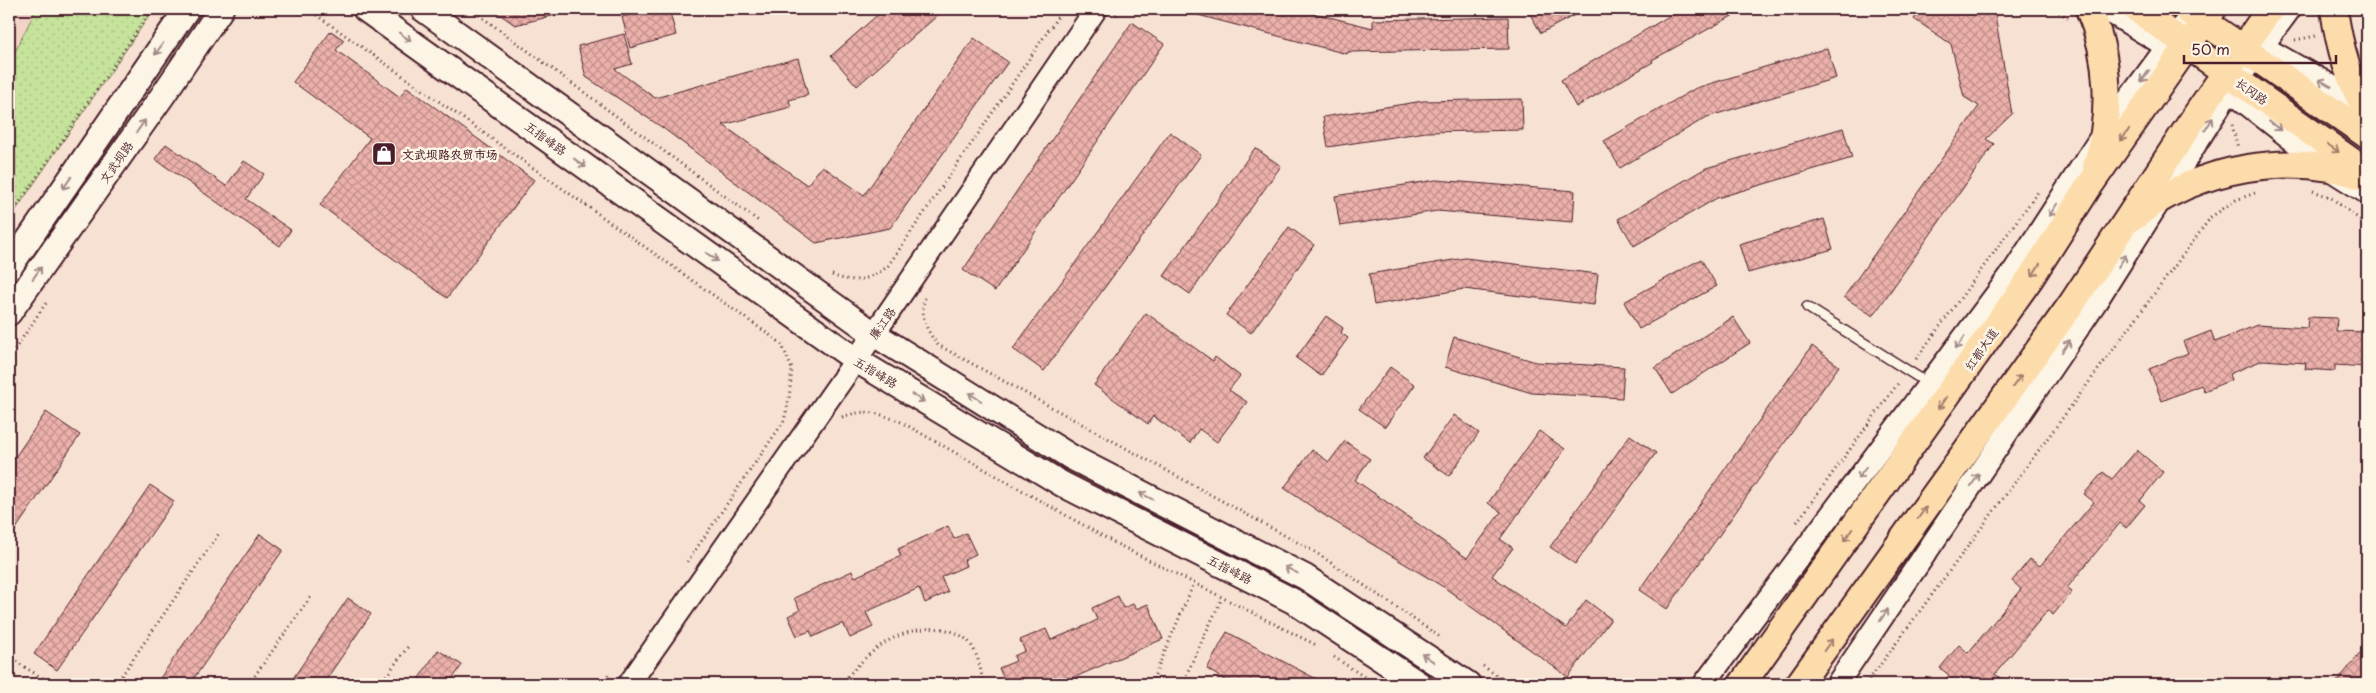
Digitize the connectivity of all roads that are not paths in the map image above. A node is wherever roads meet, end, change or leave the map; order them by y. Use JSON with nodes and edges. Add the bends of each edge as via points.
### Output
{"nodes":[{"id":1,"x":187,"y":9,"type":"edge"},
{"id":2,"x":221,"y":9,"type":"edge"},
{"id":3,"x":365,"y":9,"type":"edge"},
{"id":4,"x":423,"y":9,"type":"edge"},
{"id":5,"x":1096,"y":9,"type":"edge"},
{"id":6,"x":2106,"y":9,"type":"edge"},
{"id":7,"x":2136,"y":9,"type":"edge"},
{"id":8,"x":2270,"y":9,"type":"edge"},
{"id":9,"x":2290,"y":9,"type":"edge"},
{"id":10,"x":2334,"y":9,"type":"edge"},
{"id":11,"x":2201,"y":11,"type":"edge"},
{"id":12,"x":2081,"y":15,"type":"edge"},
{"id":13,"x":2178,"y":45,"type":"junction"},
{"id":14,"x":2251,"y":47,"type":"junction"},
{"id":15,"x":2227,"y":81,"type":"junction"},
{"id":16,"x":2366,"y":108,"type":"edge"},
{"id":17,"x":2104,"y":132,"type":"junction"},
{"id":18,"x":2367,"y":134,"type":"edge"},
{"id":19,"x":2329,"y":169,"type":"junction"},
{"id":20,"x":2367,"y":172,"type":"edge"},
{"id":21,"x":2367,"y":178,"type":"edge"},
{"id":22,"x":2087,"y":189,"type":"junction"},
{"id":23,"x":2367,"y":193,"type":"edge"},
{"id":24,"x":2165,"y":196,"type":"junction"},
{"id":25,"x":2122,"y":226,"type":"junction"},
{"id":26,"x":9,"y":268,"type":"edge"},
{"id":27,"x":1807,"y":307,"type":"dead end"},
{"id":28,"x":9,"y":313,"type":"edge"},
{"id":29,"x":874,"y":334,"type":"junction"},
{"id":30,"x":856,"y":360,"type":"junction"},
{"id":31,"x":1929,"y":384,"type":"junction"},
{"id":32,"x":1694,"y":680,"type":"edge"},
{"id":33,"x":629,"y":684,"type":"edge"},
{"id":34,"x":1419,"y":684,"type":"edge"},
{"id":35,"x":1468,"y":684,"type":"edge"},
{"id":36,"x":1742,"y":684,"type":"edge"},
{"id":37,"x":1799,"y":684,"type":"edge"},
{"id":38,"x":1837,"y":684,"type":"edge"}],
"edges":[{"from":1,"to":26,"type":"main road","one_way":true},
{"from":28,"to":2,"type":"main road","name":"文武坝路","one_way":true},
{"from":3,"to":30,"type":"main road","name":"五指峰路","one_way":true},
{"from":4,"to":29,"type":"main road"},
{"from":5,"to":29,"type":"street","name":"廉江路"},
{"from":6,"to":13,"type":"street"},
{"from":7,"to":13,"type":"main road","name":"长冈路"},
{"from":8,"to":14,"type":"main road"},
{"from":9,"to":14,"type":"street"},
{"from":10,"to":16,"type":"main road","via":[[2343,56]]},
{"from":11,"to":13,"type":"main road","name":"红都大道"},
{"from":11,"to":14,"type":"main road"},
{"from":12,"to":17,"type":"main road","via":[[2100,40],[2107,88]]},
{"from":13,"to":15,"type":"main road","name":"长冈路"},
{"from":13,"to":17,"type":"street","one_way":true},
{"from":13,"to":22,"type":"main road","name":"红都大道","one_way":true},
{"from":14,"to":15,"type":"main road"},
{"from":16,"to":14,"type":"street","one_way":true},
{"from":14,"to":18,"type":"main road"},
{"from":15,"to":19,"type":"street","one_way":true},
{"from":15,"to":20,"type":"main road","name":"长冈路","one_way":true},
{"from":24,"to":15,"type":"street","one_way":true},
{"from":15,"to":25,"type":"main road"},
{"from":17,"to":22,"type":"main road"},
{"from":17,"to":31,"type":"street","one_way":true,"via":[[2015,269]]},
{"from":19,"to":21,"type":"main road"},
{"from":19,"to":23,"type":"street"},
{"from":19,"to":24,"type":"main road","via":[[2286,165],[2234,170]]},
{"from":22,"to":36,"type":"main road","name":"红都大道","one_way":true,"via":[[2025,286]]},
{"from":24,"to":25,"type":"main road"},
{"from":38,"to":24,"type":"street","one_way":true},
{"from":37,"to":25,"type":"main road","one_way":true,"via":[[2068,310]]},
{"from":27,"to":31,"type":"lane"},
{"from":29,"to":30,"type":"street","name":"廉江路"},
{"from":35,"to":29,"type":"main road","one_way":true,"via":[[1305,577],[1071,457]]},
{"from":30,"to":33,"type":"street","name":"廉江路"},
{"from":30,"to":34,"type":"main road","name":"五指峰路","one_way":true,"via":[[1062,484],[1293,602]]},
{"from":31,"to":32,"type":"street","one_way":true}]}
